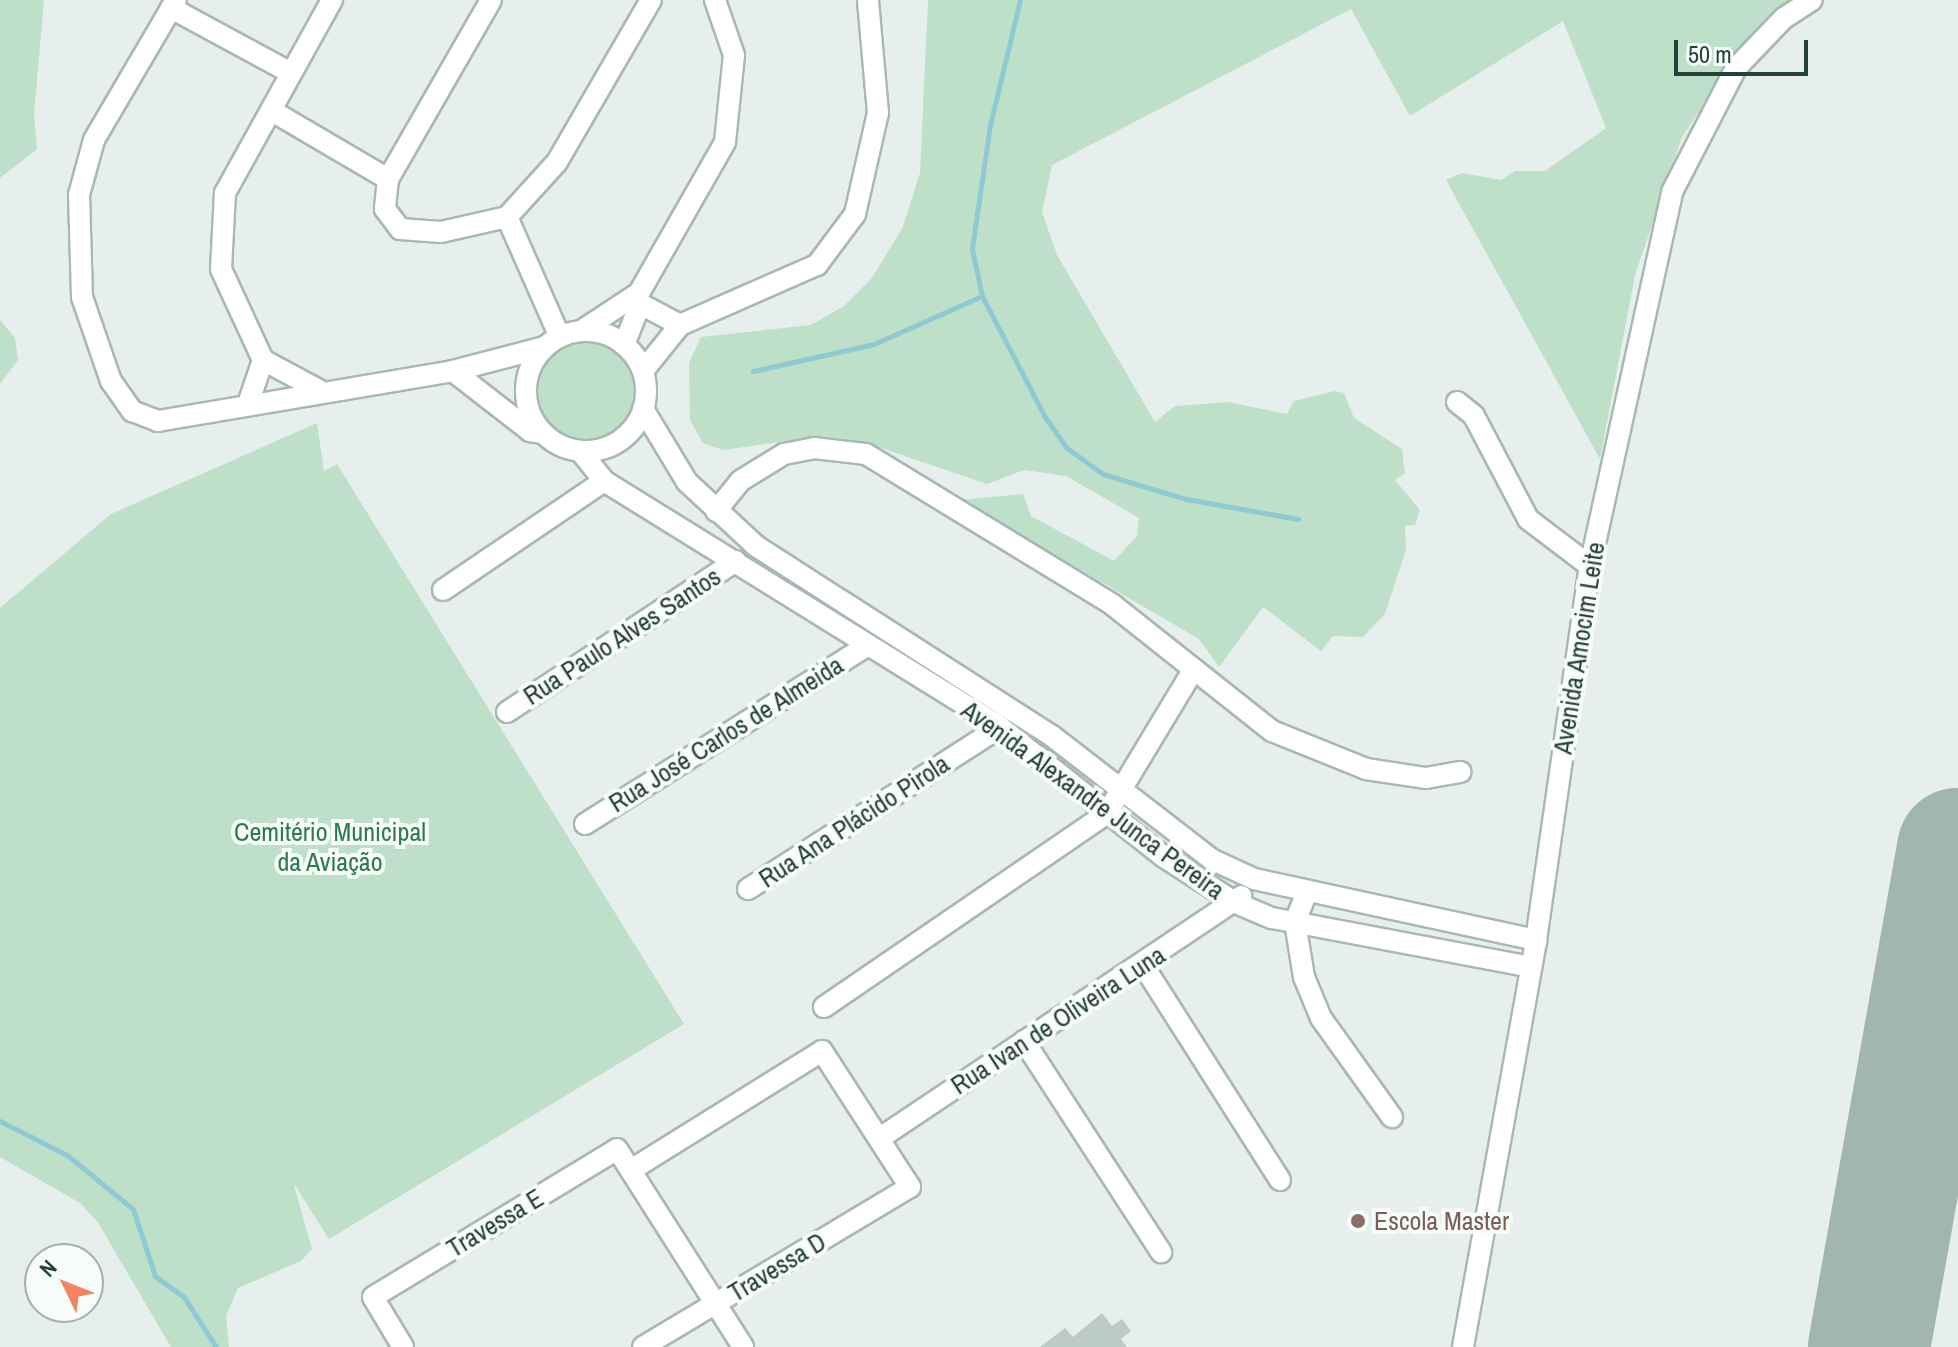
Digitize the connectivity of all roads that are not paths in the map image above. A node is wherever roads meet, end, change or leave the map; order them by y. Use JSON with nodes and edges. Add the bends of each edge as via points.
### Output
{"nodes":[{"id":1,"x":332,"y":0,"type":"edge"},
{"id":2,"x":491,"y":0,"type":"edge"},
{"id":3,"x":651,"y":0,"type":"edge"},
{"id":4,"x":715,"y":0,"type":"edge"},
{"id":5,"x":868,"y":0,"type":"edge"},
{"id":6,"x":1812,"y":0,"type":"edge"},
{"id":7,"x":173,"y":4,"type":"edge"},
{"id":8,"x":291,"y":73,"type":"junction"},
{"id":9,"x":272,"y":111,"type":"junction"},
{"id":10,"x":388,"y":179,"type":"junction"},
{"id":11,"x":507,"y":217,"type":"junction"},
{"id":12,"x":636,"y":302,"type":"junction"},
{"id":13,"x":680,"y":325,"type":"junction"},
{"id":14,"x":581,"y":331,"type":"junction"},
{"id":15,"x":552,"y":342,"type":"junction"},
{"id":16,"x":624,"y":345,"type":"junction"},
{"id":17,"x":263,"y":360,"type":"junction"},
{"id":18,"x":453,"y":371,"type":"junction"},
{"id":19,"x":643,"y":371,"type":"junction"},
{"id":20,"x":319,"y":390,"type":"junction"},
{"id":21,"x":1457,"y":402,"type":"dead end"},
{"id":22,"x":248,"y":404,"type":"junction"},
{"id":23,"x":643,"y":409,"type":"junction"},
{"id":24,"x":543,"y":433,"type":"junction"},
{"id":25,"x":580,"y":451,"type":"junction"},
{"id":26,"x":604,"y":481,"type":"junction"},
{"id":27,"x":716,"y":511,"type":"junction"},
{"id":28,"x":736,"y":561,"type":"junction"},
{"id":29,"x":1590,"y":566,"type":"junction"},
{"id":30,"x":443,"y":590,"type":"dead end"},
{"id":31,"x":868,"y":645,"type":"junction"},
{"id":32,"x":1194,"y":669,"type":"junction"},
{"id":33,"x":507,"y":712,"type":"dead end"},
{"id":34,"x":1000,"y":727,"type":"junction"},
{"id":35,"x":1460,"y":772,"type":"dead end"},
{"id":36,"x":1125,"y":787,"type":"junction"},
{"id":37,"x":1107,"y":813,"type":"junction"},
{"id":38,"x":585,"y":824,"type":"dead end"},
{"id":39,"x":1254,"y":879,"type":"junction"},
{"id":40,"x":748,"y":889,"type":"dead end"},
{"id":41,"x":1307,"y":892,"type":"junction"},
{"id":42,"x":1236,"y":903,"type":"junction"},
{"id":43,"x":1295,"y":922,"type":"junction"},
{"id":44,"x":1536,"y":940,"type":"junction"},
{"id":45,"x":1143,"y":965,"type":"junction"},
{"id":46,"x":1531,"y":967,"type":"junction"},
{"id":47,"x":824,"y":1007,"type":"dead end"},
{"id":48,"x":1024,"y":1041,"type":"junction"},
{"id":49,"x":1392,"y":1117,"type":"dead end"},
{"id":50,"x":880,"y":1138,"type":"junction"},
{"id":51,"x":631,"y":1170,"type":"junction"},
{"id":52,"x":1280,"y":1180,"type":"dead end"},
{"id":53,"x":1161,"y":1252,"type":"dead end"},
{"id":54,"x":715,"y":1304,"type":"junction"},
{"id":55,"x":403,"y":1347,"type":"edge"},
{"id":56,"x":643,"y":1347,"type":"edge"},
{"id":57,"x":743,"y":1347,"type":"edge"},
{"id":58,"x":1463,"y":1347,"type":"edge"}],
"edges":[{"from":1,"to":8,"type":"street"},
{"from":2,"to":10,"type":"street"},
{"from":3,"to":11,"type":"street","via":[[557,162]]},
{"from":4,"to":12,"type":"street","via":[[734,55],[725,142]]},
{"from":5,"to":13,"type":"street","via":[[878,113],[855,214],[817,265]]},
{"from":6,"to":29,"type":"street","name":"Avenida Amocim Leite","via":[[1784,18],[1736,68],[1682,167]]},
{"from":7,"to":8,"type":"street"},
{"from":7,"to":22,"type":"street","via":[[94,140],[79,195],[82,297],[111,381],[142,418],[158,421]]},
{"from":8,"to":9,"type":"street"},
{"from":9,"to":10,"type":"street"},
{"from":9,"to":17,"type":"street","via":[[225,193],[219,232],[221,269]]},
{"from":10,"to":11,"type":"street","via":[[385,209],[400,229],[419,234]]},
{"from":11,"to":15,"type":"street"},
{"from":12,"to":13,"type":"street"},
{"from":12,"to":14,"type":"street"},
{"from":12,"to":16,"type":"street"},
{"from":13,"to":19,"type":"street"},
{"from":14,"to":15,"type":"street"},
{"from":14,"to":16,"type":"street"},
{"from":15,"to":18,"type":"street"},
{"from":15,"to":24,"type":"street","via":[[526,383],[529,410]]},
{"from":16,"to":19,"type":"street"},
{"from":17,"to":20,"type":"street"},
{"from":17,"to":22,"type":"street"},
{"from":18,"to":20,"type":"street"},
{"from":18,"to":24,"type":"street","via":[[530,431]]},
{"from":19,"to":23,"type":"street"},
{"from":20,"to":22,"type":"street"},
{"from":21,"to":29,"type":"street","via":[[1474,416],[1528,519]]},
{"from":23,"to":25,"type":"street","via":[[619,441]]},
{"from":23,"to":27,"type":"street","name":"Avenida Alexandre Junca Pereira","via":[[687,482]]},
{"from":24,"to":25,"type":"street"},
{"from":25,"to":26,"type":"street","name":"Avenida Alexandre Junca Pereira"},
{"from":26,"to":28,"type":"street","name":"Avenida Alexandre Junca Pereira"},
{"from":26,"to":30,"type":"street"},
{"from":27,"to":32,"type":"street","via":[[740,481],[784,454],[814,448],[866,454],[1034,553]]},
{"from":27,"to":36,"type":"street","name":"Avenida Alexandre Junca Pereira","via":[[756,546]]},
{"from":28,"to":31,"type":"street","name":"Avenida Alexandre Junca Pereira"},
{"from":28,"to":33,"type":"street","name":"Rua Paulo Alves Santos"},
{"from":29,"to":44,"type":"street","name":"Avenida Amocim Leite"},
{"from":31,"to":34,"type":"street","name":"Avenida Alexandre Junca Pereira"},
{"from":31,"to":38,"type":"street","name":"Rua José Carlos de Almeida"},
{"from":32,"to":35,"type":"street","via":[[1272,731],[1316,753],[1426,778]]},
{"from":32,"to":36,"type":"street"},
{"from":34,"to":37,"type":"street","name":"Avenida Alexandre Junca Pereira"},
{"from":34,"to":40,"type":"street","name":"Rua Ana Plácido Pirola"},
{"from":36,"to":37,"type":"street"},
{"from":36,"to":39,"type":"street","name":"Avenida Alexandre Junca Pereira","via":[[1211,859]]},
{"from":37,"to":42,"type":"street","name":"Avenida Alexandre Junca Pereira"},
{"from":37,"to":47,"type":"street"},
{"from":39,"to":41,"type":"street","name":"Avenida Alexandre Junca Pereira"},
{"from":39,"to":42,"type":"street","name":"Rua Ivan de Oliveira Luna"},
{"from":41,"to":43,"type":"street"},
{"from":41,"to":44,"type":"street","name":"Avenida Alexandre Junca Pereira"},
{"from":42,"to":43,"type":"street","name":"Avenida Alexandre Junca Pereira"},
{"from":42,"to":45,"type":"street","name":"Rua Ivan de Oliveira Luna"},
{"from":43,"to":46,"type":"street","name":"Avenida Alexandre Junca Pereira"},
{"from":43,"to":49,"type":"street","via":[[1304,977],[1321,1018]]},
{"from":44,"to":46,"type":"street","name":"Avenida Amocim Leite"},
{"from":45,"to":48,"type":"street","name":"Rua Ivan de Oliveira Luna"},
{"from":45,"to":52,"type":"street"},
{"from":46,"to":58,"type":"street","name":"Avenida Amocim Leite"},
{"from":48,"to":50,"type":"street","name":"Rua Ivan de Oliveira Luna"},
{"from":48,"to":53,"type":"street"},
{"from":50,"to":51,"type":"street","via":[[822,1051]]},
{"from":50,"to":54,"type":"street","name":"Travessa D","via":[[910,1187]]},
{"from":51,"to":54,"type":"street"},
{"from":51,"to":55,"type":"street","name":"Travessa E","via":[[617,1149],[373,1297]]},
{"from":54,"to":56,"type":"street","name":"Travessa D"},
{"from":54,"to":57,"type":"street"}]}
